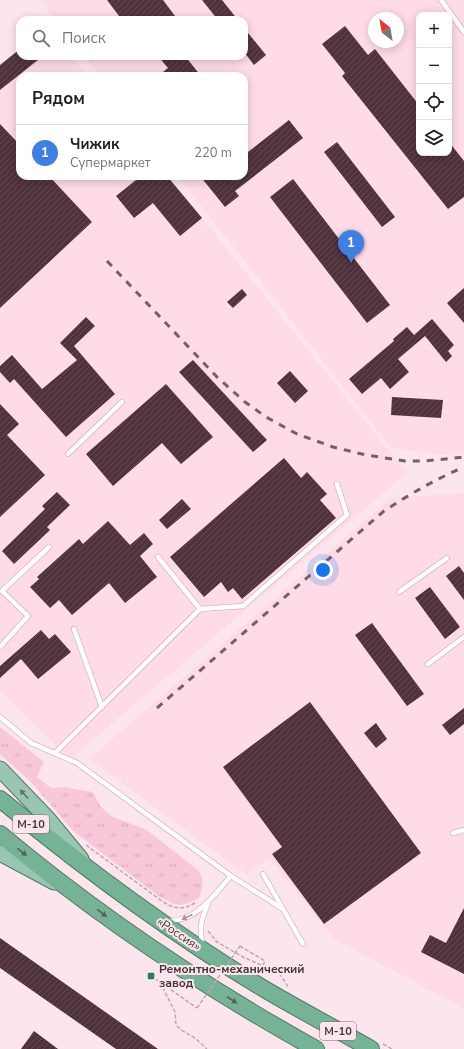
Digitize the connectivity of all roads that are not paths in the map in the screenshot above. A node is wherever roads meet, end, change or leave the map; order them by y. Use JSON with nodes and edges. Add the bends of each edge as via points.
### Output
{"nodes":[{"id":1,"x":440,"y":0,"type":"edge"},
{"id":2,"x":464,"y":32,"type":"edge"},
{"id":3,"x":122,"y":402,"type":"dead end"},
{"id":4,"x":68,"y":454,"type":"dead end"},
{"id":5,"x":338,"y":484,"type":"dead end"},
{"id":6,"x":48,"y":547,"type":"dead end"},
{"id":7,"x":158,"y":557,"type":"dead end"},
{"id":8,"x":447,"y":558,"type":"dead end"},
{"id":9,"x":399,"y":592,"type":"dead end"},
{"id":10,"x":200,"y":609,"type":"junction"},
{"id":11,"x":74,"y":629,"type":"dead end"},
{"id":12,"x":464,"y":637,"type":"edge"},
{"id":13,"x":0,"y":647,"type":"edge"},
{"id":14,"x":428,"y":664,"type":"dead end"},
{"id":15,"x":102,"y":707,"type":"junction"},
{"id":16,"x":0,"y":717,"type":"edge"},
{"id":17,"x":55,"y":754,"type":"junction"},
{"id":18,"x":0,"y":769,"type":"edge"},
{"id":19,"x":0,"y":799,"type":"edge"},
{"id":20,"x":464,"y":830,"type":"edge"},
{"id":21,"x":453,"y":833,"type":"dead end"},
{"id":22,"x":0,"y":834,"type":"edge"},
{"id":23,"x":0,"y":854,"type":"edge"},
{"id":24,"x":92,"y":872,"type":"junction"},
{"id":25,"x":263,"y":874,"type":"dead end"},
{"id":26,"x":231,"y":876,"type":"junction"},
{"id":27,"x":76,"y":893,"type":"junction"},
{"id":28,"x":210,"y":900,"type":"junction"},
{"id":29,"x":283,"y":909,"type":"junction"},
{"id":30,"x":160,"y":921,"type":"junction"},
{"id":31,"x":303,"y":944,"type":"dead end"},
{"id":32,"x":205,"y":951,"type":"junction"},
{"id":33,"x":375,"y":1045,"type":"edge"},
{"id":34,"x":316,"y":1049,"type":"edge"}],
"edges":[{"from":1,"to":2,"type":"lane"},
{"from":3,"to":4,"type":"lane"},
{"from":5,"to":10,"type":"lane","via":[[347,515],[243,606]]},
{"from":6,"to":13,"type":"lane","via":[[2,591],[28,616]]},
{"from":7,"to":10,"type":"lane"},
{"from":8,"to":9,"type":"lane"},
{"from":10,"to":15,"type":"lane"},
{"from":11,"to":15,"type":"lane"},
{"from":12,"to":14,"type":"lane"},
{"from":15,"to":17,"type":"lane"},
{"from":16,"to":17,"type":"lane","via":[[31,743]]},
{"from":17,"to":26,"type":"lane","via":[[77,763]]},
{"from":24,"to":18,"type":"main road","one_way":true,"via":[[48,819]]},
{"from":19,"to":24,"type":"highway","name":"«Россия»","number":"М-10"},
{"from":20,"to":21,"type":"lane"},
{"from":22,"to":27,"type":"highway","number":"М-10","one_way":true},
{"from":23,"to":27,"type":"main road"},
{"from":24,"to":30,"type":"highway","name":"«Россия»","number":"М-10"},
{"from":25,"to":29,"type":"lane"},
{"from":26,"to":28,"type":"lane"},
{"from":26,"to":29,"type":"lane"},
{"from":27,"to":34,"type":"highway","number":"М-10","one_way":true,"via":[[166,958],[252,1013]]},
{"from":28,"to":30,"type":"lane","one_way":true,"via":[[184,918]]},
{"from":28,"to":32,"type":"lane","via":[[200,928],[200,938]]},
{"from":29,"to":31,"type":"lane"},
{"from":30,"to":32,"type":"highway","name":"«Россия»","number":"М-10"},
{"from":32,"to":33,"type":"highway","name":"«Россия»","number":"М-10","via":[[266,990]]}]}
